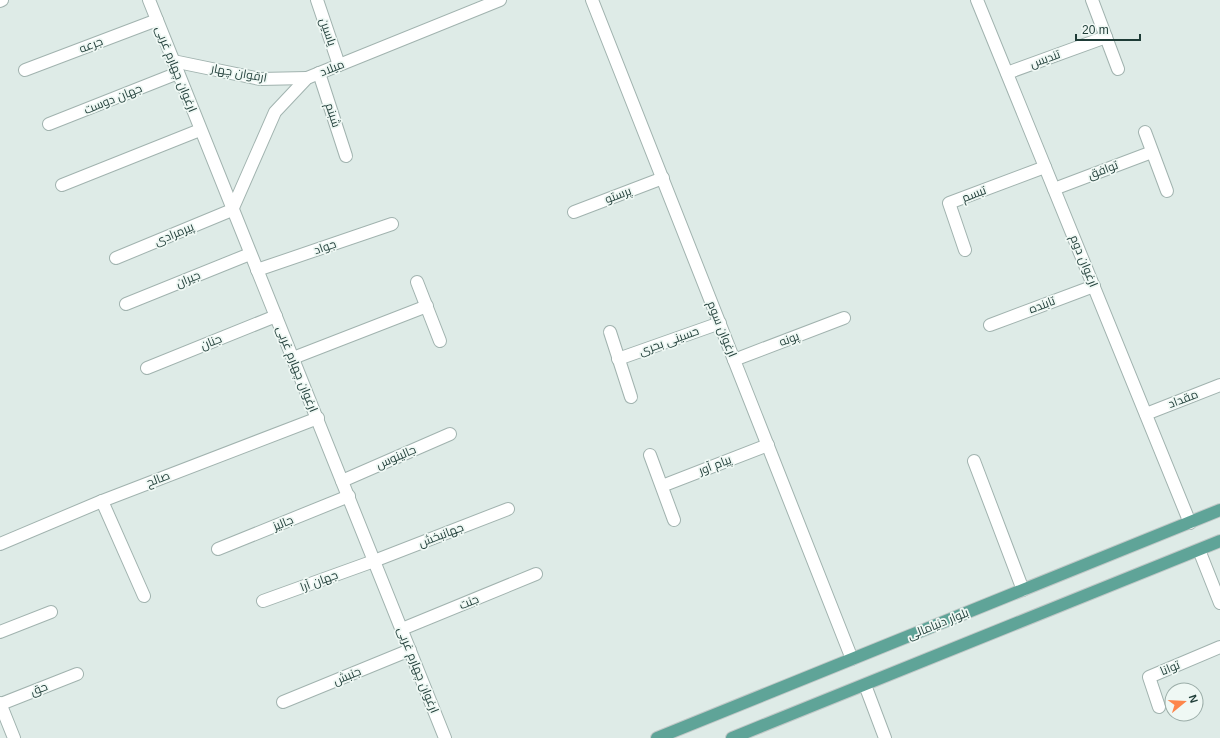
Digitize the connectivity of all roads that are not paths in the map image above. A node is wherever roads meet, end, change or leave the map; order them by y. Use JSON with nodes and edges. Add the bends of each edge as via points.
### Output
{"nodes":[{"id":1,"x":149,"y":0,"type":"edge"},
{"id":2,"x":317,"y":0,"type":"edge"},
{"id":3,"x":500,"y":0,"type":"edge"},
{"id":4,"x":592,"y":0,"type":"edge"},
{"id":5,"x":977,"y":0,"type":"edge"},
{"id":6,"x":1092,"y":0,"type":"edge"},
{"id":7,"x":484,"y":3,"type":"edge"},
{"id":8,"x":157,"y":20,"type":"junction"},
{"id":9,"x":1106,"y":37,"type":"junction"},
{"id":10,"x":173,"y":61,"type":"junction"},
{"id":11,"x":339,"y":65,"type":"junction"},
{"id":12,"x":25,"y":70,"type":"dead end"},
{"id":13,"x":1118,"y":70,"type":"dead end"},
{"id":14,"x":178,"y":73,"type":"junction"},
{"id":15,"x":319,"y":73,"type":"junction"},
{"id":16,"x":1007,"y":73,"type":"junction"},
{"id":17,"x":307,"y":78,"type":"junction"},
{"id":18,"x":49,"y":124,"type":"dead end"},
{"id":19,"x":200,"y":130,"type":"junction"},
{"id":20,"x":1145,"y":132,"type":"dead end"},
{"id":21,"x":1152,"y":152,"type":"junction"},
{"id":22,"x":346,"y":156,"type":"dead end"},
{"id":23,"x":1045,"y":167,"type":"junction"},
{"id":24,"x":663,"y":178,"type":"junction"},
{"id":25,"x":62,"y":184,"type":"dead end"},
{"id":26,"x":1054,"y":189,"type":"junction"},
{"id":27,"x":1168,"y":191,"type":"dead end"},
{"id":28,"x":232,"y":210,"type":"junction"},
{"id":29,"x":574,"y":212,"type":"dead end"},
{"id":30,"x":392,"y":224,"type":"dead end"},
{"id":31,"x":965,"y":250,"type":"dead end"},
{"id":32,"x":250,"y":254,"type":"junction"},
{"id":33,"x":116,"y":258,"type":"dead end"},
{"id":34,"x":257,"y":270,"type":"junction"},
{"id":35,"x":418,"y":282,"type":"dead end"},
{"id":36,"x":1094,"y":286,"type":"junction"},
{"id":37,"x":126,"y":304,"type":"dead end"},
{"id":38,"x":427,"y":306,"type":"junction"},
{"id":39,"x":276,"y":316,"type":"junction"},
{"id":40,"x":844,"y":318,"type":"dead end"},
{"id":41,"x":720,"y":323,"type":"junction"},
{"id":42,"x":990,"y":325,"type":"dead end"},
{"id":43,"x":610,"y":332,"type":"dead end"},
{"id":44,"x":440,"y":341,"type":"dead end"},
{"id":45,"x":293,"y":358,"type":"junction"},
{"id":46,"x":618,"y":359,"type":"junction"},
{"id":47,"x":734,"y":360,"type":"junction"},
{"id":48,"x":147,"y":368,"type":"dead end"},
{"id":49,"x":1220,"y":385,"type":"edge"},
{"id":50,"x":631,"y":397,"type":"dead end"},
{"id":51,"x":1146,"y":414,"type":"junction"},
{"id":52,"x":318,"y":418,"type":"junction"},
{"id":53,"x":450,"y":434,"type":"dead end"},
{"id":54,"x":768,"y":445,"type":"junction"},
{"id":55,"x":650,"y":455,"type":"dead end"},
{"id":56,"x":974,"y":461,"type":"dead end"},
{"id":57,"x":342,"y":481,"type":"junction"},
{"id":58,"x":662,"y":486,"type":"junction"},
{"id":59,"x":349,"y":496,"type":"junction"},
{"id":60,"x":102,"y":501,"type":"junction"},
{"id":61,"x":508,"y":509,"type":"dead end"},
{"id":62,"x":1220,"y":510,"type":"edge"},
{"id":63,"x":674,"y":520,"type":"dead end"},
{"id":64,"x":1190,"y":522,"type":"junction"},
{"id":65,"x":1220,"y":541,"type":"edge"},
{"id":66,"x":0,"y":544,"type":"edge"},
{"id":67,"x":218,"y":549,"type":"dead end"},
{"id":68,"x":1199,"y":550,"type":"junction"},
{"id":69,"x":374,"y":561,"type":"junction"},
{"id":70,"x":536,"y":574,"type":"dead end"},
{"id":71,"x":1023,"y":590,"type":"junction"},
{"id":72,"x":144,"y":596,"type":"dead end"},
{"id":73,"x":264,"y":600,"type":"dead end"},
{"id":74,"x":1220,"y":603,"type":"edge"},
{"id":75,"x":51,"y":612,"type":"dead end"},
{"id":76,"x":402,"y":629,"type":"junction"},
{"id":77,"x":0,"y":632,"type":"edge"},
{"id":78,"x":1220,"y":647,"type":"edge"},
{"id":79,"x":410,"y":650,"type":"junction"},
{"id":80,"x":852,"y":659,"type":"junction"},
{"id":81,"x":78,"y":674,"type":"dead end"},
{"id":82,"x":865,"y":685,"type":"junction"},
{"id":83,"x":284,"y":702,"type":"dead end"},
{"id":84,"x":0,"y":704,"type":"edge"},
{"id":85,"x":1158,"y":707,"type":"dead end"},
{"id":86,"x":14,"y":738,"type":"edge"},
{"id":87,"x":445,"y":738,"type":"edge"},
{"id":88,"x":657,"y":738,"type":"edge"},
{"id":89,"x":732,"y":738,"type":"edge"},
{"id":90,"x":885,"y":738,"type":"edge"}],
"edges":[{"from":1,"to":8,"type":"street","name":"ارغوان چهارم غربی"},
{"from":2,"to":11,"type":"street","name":"یاسین"},
{"from":3,"to":7,"type":"street","name":"میلاد"},
{"from":4,"to":24,"type":"street","name":"ارغوان سوم"},
{"from":5,"to":16,"type":"street","name":"ارغوان دوم"},
{"from":6,"to":9,"type":"street"},
{"from":7,"to":11,"type":"street","name":"میلاد"},
{"from":8,"to":10,"type":"street","name":"ارغوان چهارم غربی"},
{"from":8,"to":12,"type":"street","name":"جرعه"},
{"from":9,"to":13,"type":"street"},
{"from":9,"to":16,"type":"street","name":"تندیس"},
{"from":10,"to":14,"type":"street","name":"ارغوان چهارم غربی"},
{"from":10,"to":17,"type":"street","name":"ارقوان چهار","via":[[260,79]]},
{"from":11,"to":15,"type":"street","name":"میلاد"},
{"from":14,"to":18,"type":"street","name":"جهان دوست"},
{"from":14,"to":19,"type":"street","name":"ارغوان چهارم غربی"},
{"from":15,"to":17,"type":"street","name":"میلاد"},
{"from":15,"to":22,"type":"street","name":"شبنم"},
{"from":16,"to":23,"type":"street","name":"ارغوان دوم"},
{"from":17,"to":28,"type":"street","name":"میلاد","via":[[275,112]]},
{"from":19,"to":25,"type":"street"},
{"from":19,"to":28,"type":"street","name":"ارغوان چهارم غربی"},
{"from":20,"to":21,"type":"street"},
{"from":21,"to":26,"type":"street","name":"توافق"},
{"from":21,"to":27,"type":"street"},
{"from":23,"to":26,"type":"street","name":"ارغوان دوم"},
{"from":23,"to":31,"type":"street","name":"تبسم","via":[[949,204]]},
{"from":24,"to":29,"type":"street","name":"پرستو"},
{"from":24,"to":41,"type":"street","name":"ارغوان سوم"},
{"from":26,"to":36,"type":"street","name":"ارغوان دوم"},
{"from":28,"to":32,"type":"street","name":"ارغوان چهارم غربی"},
{"from":28,"to":33,"type":"street","name":"پیرمرادی"},
{"from":30,"to":34,"type":"street","name":"جواد"},
{"from":32,"to":34,"type":"street","name":"ارغوان چهارم غربی"},
{"from":32,"to":37,"type":"street","name":"جیران"},
{"from":34,"to":39,"type":"street","name":"ارغوان چهارم غربی"},
{"from":35,"to":38,"type":"street"},
{"from":36,"to":42,"type":"street","name":"تابنده"},
{"from":36,"to":51,"type":"street","name":"ارغوان دوم"},
{"from":38,"to":44,"type":"street"},
{"from":38,"to":45,"type":"street"},
{"from":39,"to":45,"type":"street","name":"ارغوان چهارم غربی"},
{"from":39,"to":48,"type":"street","name":"جنان"},
{"from":40,"to":47,"type":"street","name":"پونه"},
{"from":41,"to":46,"type":"street","name":"حسینی بحری"},
{"from":41,"to":47,"type":"street","name":"ارغوان سوم"},
{"from":43,"to":46,"type":"street"},
{"from":45,"to":52,"type":"street","name":"ارغوان چهارم غربی"},
{"from":46,"to":50,"type":"street"},
{"from":47,"to":54,"type":"street","name":"ارغوان سوم"},
{"from":49,"to":51,"type":"street","name":"مقداد"},
{"from":51,"to":64,"type":"street","name":"ارغوان دوم"},
{"from":52,"to":57,"type":"street","name":"ارغوان چهارم غربی"},
{"from":52,"to":60,"type":"street","name":"صالح"},
{"from":53,"to":57,"type":"street","name":"جالینوس"},
{"from":54,"to":58,"type":"street","name":"پیام آور"},
{"from":54,"to":80,"type":"street","name":"ارغوان سوم"},
{"from":55,"to":58,"type":"street"},
{"from":56,"to":71,"type":"street"},
{"from":57,"to":59,"type":"street","name":"ارغوان چهارم غربی"},
{"from":58,"to":63,"type":"street"},
{"from":59,"to":67,"type":"street","name":"جالیز"},
{"from":59,"to":69,"type":"street","name":"ارغوان چهارم غربی"},
{"from":60,"to":66,"type":"street","name":"صالح"},
{"from":60,"to":72,"type":"street"},
{"from":61,"to":69,"type":"street","name":"جهانبخش"},
{"from":62,"to":64,"type":"main road","name":"بلوار دنیامالی"},
{"from":64,"to":71,"type":"main road","name":"بلوار دنیامالی"},
{"from":65,"to":68,"type":"main road"},
{"from":68,"to":74,"type":"street"},
{"from":68,"to":82,"type":"main road"},
{"from":69,"to":73,"type":"street","name":"جهان آرا"},
{"from":69,"to":76,"type":"street","name":"ارغوان چهارم غربی"},
{"from":70,"to":76,"type":"street","name":"جنت"},
{"from":71,"to":80,"type":"main road","name":"بلوار دنیامالی"},
{"from":75,"to":77,"type":"street"},
{"from":76,"to":79,"type":"street","name":"ارغوان چهارم غربی"},
{"from":78,"to":85,"type":"street","name":"توانا","via":[[1149,677]]},
{"from":79,"to":83,"type":"street","name":"جنبش"},
{"from":79,"to":87,"type":"street","name":"ارغوان چهارم غربی"},
{"from":80,"to":88,"type":"main road","name":"بلوار دنیامالی"},
{"from":81,"to":84,"type":"street","name":"حق"},
{"from":82,"to":89,"type":"main road"},
{"from":82,"to":90,"type":"street"},
{"from":84,"to":86,"type":"street"}]}
